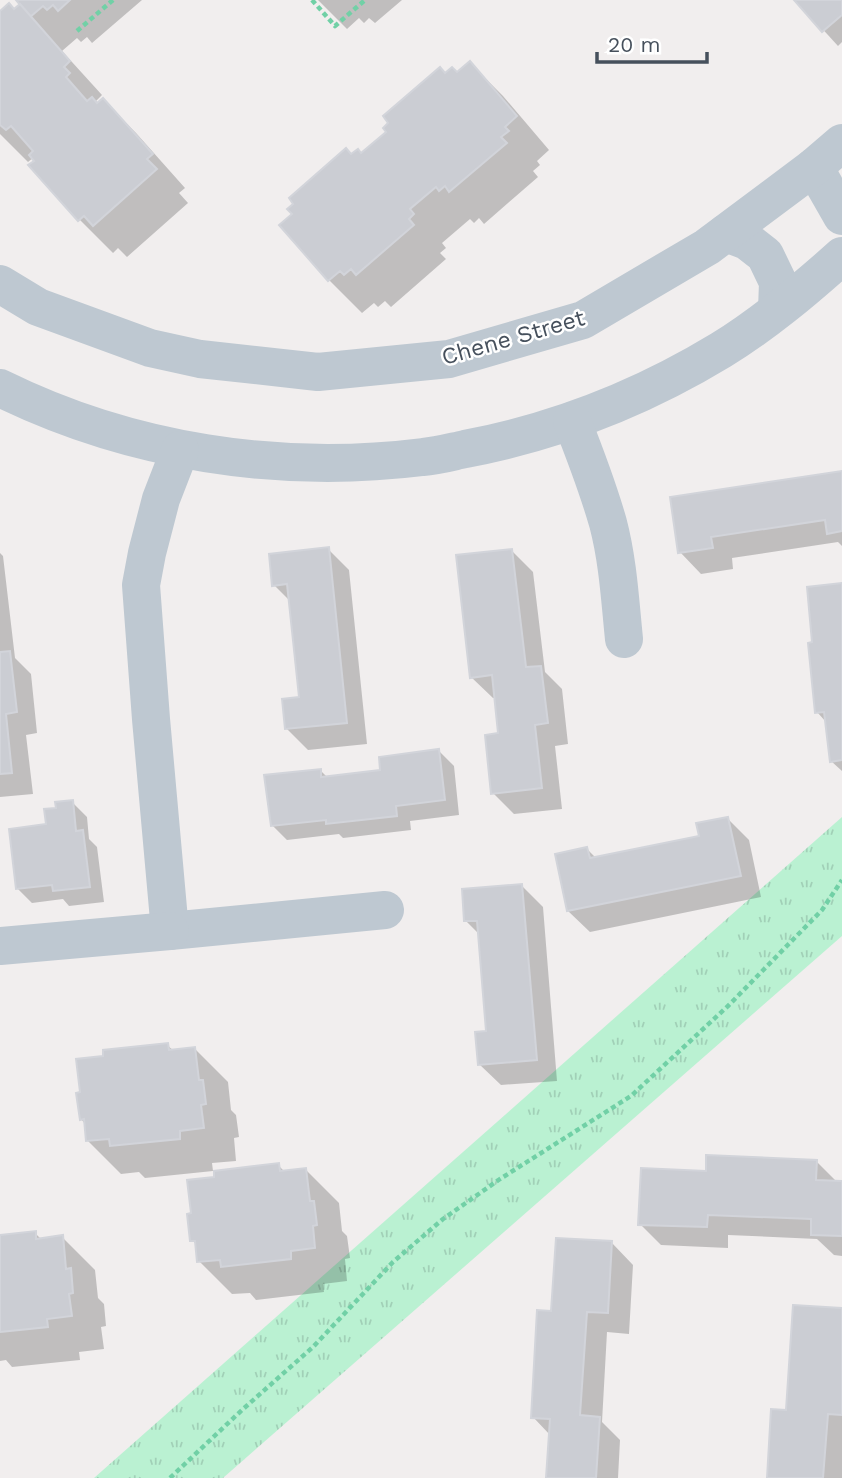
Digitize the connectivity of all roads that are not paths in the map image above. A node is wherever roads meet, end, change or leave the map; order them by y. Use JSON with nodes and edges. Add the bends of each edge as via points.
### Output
{"nodes":[{"id":1,"x":828,"y":155,"type":"edge"},
{"id":2,"x":842,"y":216,"type":"edge"},
{"id":3,"x":726,"y":233,"type":"junction"},
{"id":4,"x":842,"y":256,"type":"edge"},
{"id":5,"x":0,"y":284,"type":"edge"},
{"id":6,"x":777,"y":310,"type":"junction"},
{"id":7,"x":0,"y":388,"type":"edge"},
{"id":8,"x":572,"y":421,"type":"junction"},
{"id":9,"x":180,"y":450,"type":"junction"},
{"id":10,"x":624,"y":639,"type":"dead end"},
{"id":11,"x":386,"y":910,"type":"dead end"},
{"id":12,"x":170,"y":931,"type":"junction"},
{"id":13,"x":0,"y":946,"type":"edge"}],
"edges":[{"from":1,"to":2,"type":"street","name":"Chene Street"},
{"from":1,"to":3,"type":"street","name":"Chene Street"},
{"from":3,"to":5,"type":"street","name":"Chene Street","via":[[583,320],[449,359],[318,372],[200,359],[150,348],[38,307]]},
{"from":3,"to":6,"type":"street","via":[[765,254],[778,282]]},
{"from":4,"to":6,"type":"street"},
{"from":6,"to":8,"type":"street","via":[[722,349],[657,385]]},
{"from":7,"to":9,"type":"street","via":[[110,432]]},
{"from":8,"to":9,"type":"street","via":[[502,442],[424,457],[341,464],[251,460]]},
{"from":8,"to":10,"type":"street","via":[[608,523]]},
{"from":9,"to":12,"type":"street","via":[[161,499],[141,585]]},
{"from":11,"to":12,"type":"street"},
{"from":12,"to":13,"type":"street"}]}
